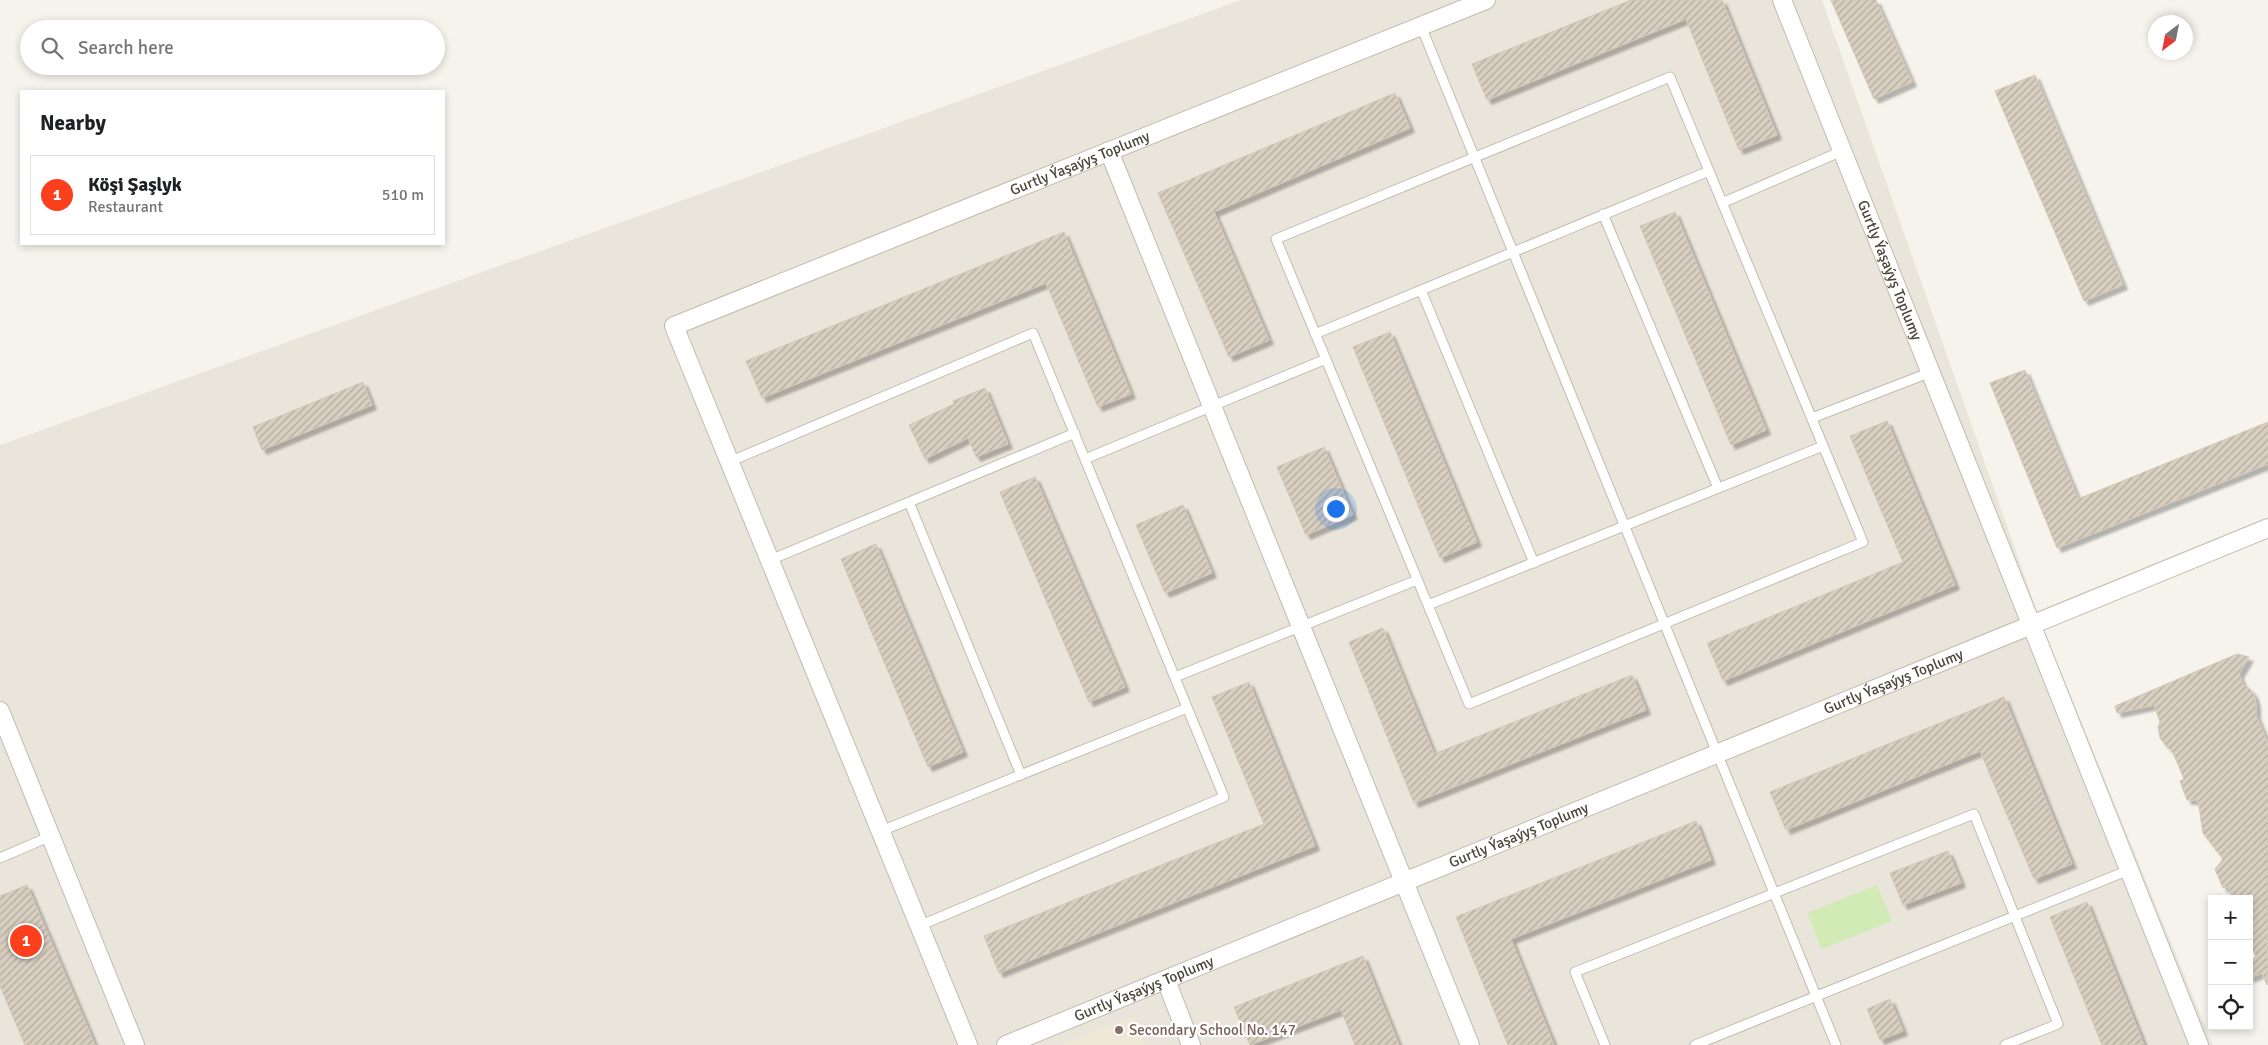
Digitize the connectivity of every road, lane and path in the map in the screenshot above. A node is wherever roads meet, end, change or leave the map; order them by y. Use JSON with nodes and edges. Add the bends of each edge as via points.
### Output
{"nodes":[{"id":1,"x":1486,"y":0,"type":"edge"},
{"id":2,"x":1782,"y":0,"type":"edge"},
{"id":3,"x":1421,"y":26,"type":"junction"},
{"id":4,"x":1109,"y":151,"type":"junction"},
{"id":5,"x":1842,"y":151,"type":"junction"},
{"id":6,"x":1474,"y":157,"type":"junction"},
{"id":7,"x":1709,"y":171,"type":"junction"},
{"id":8,"x":1722,"y":203,"type":"junction"},
{"id":9,"x":1603,"y":214,"type":"junction"},
{"id":10,"x":1513,"y":252,"type":"junction"},
{"id":11,"x":1421,"y":290,"type":"junction"},
{"id":12,"x":1315,"y":334,"type":"junction"},
{"id":13,"x":1326,"y":359,"type":"junction"},
{"id":14,"x":1931,"y":372,"type":"junction"},
{"id":15,"x":1213,"y":407,"type":"junction"},
{"id":16,"x":1812,"y":418,"type":"junction"},
{"id":17,"x":1074,"y":433,"type":"junction"},
{"id":18,"x":1823,"y":446,"type":"junction"},
{"id":19,"x":1085,"y":459,"type":"junction"},
{"id":20,"x":730,"y":462,"type":"junction"},
{"id":21,"x":1718,"y":488,"type":"junction"},
{"id":22,"x":909,"y":502,"type":"junction"},
{"id":23,"x":1624,"y":526,"type":"junction"},
{"id":24,"x":2268,"y":528,"type":"edge"},
{"id":25,"x":770,"y":560,"type":"junction"},
{"id":26,"x":1534,"y":563,"type":"junction"},
{"id":27,"x":1418,"y":580,"type":"junction"},
{"id":28,"x":1428,"y":605,"type":"junction"},
{"id":29,"x":1664,"y":623,"type":"junction"},
{"id":30,"x":2031,"y":624,"type":"junction"},
{"id":31,"x":1301,"y":626,"type":"junction"},
{"id":32,"x":1175,"y":677,"type":"junction"},
{"id":33,"x":1187,"y":708,"type":"junction"},
{"id":34,"x":0,"y":711,"type":"edge"},
{"id":35,"x":1717,"y":753,"type":"junction"},
{"id":36,"x":1020,"y":775,"type":"junction"},
{"id":37,"x":881,"y":831,"type":"junction"},
{"id":38,"x":51,"y":836,"type":"junction"},
{"id":39,"x":0,"y":858,"type":"edge"},
{"id":40,"x":2129,"y":870,"type":"junction"},
{"id":41,"x":1404,"y":882,"type":"junction"},
{"id":42,"x":1774,"y":893,"type":"junction"},
{"id":43,"x":2015,"y":916,"type":"junction"},
{"id":44,"x":919,"y":926,"type":"junction"},
{"id":45,"x":1166,"y":980,"type":"junction"},
{"id":46,"x":1816,"y":996,"type":"junction"},
{"id":47,"x":135,"y":1045,"type":"edge"},
{"id":48,"x":968,"y":1045,"type":"edge"},
{"id":49,"x":1006,"y":1045,"type":"edge"},
{"id":50,"x":1191,"y":1045,"type":"edge"},
{"id":51,"x":1470,"y":1045,"type":"edge"},
{"id":52,"x":1605,"y":1045,"type":"edge"},
{"id":53,"x":1695,"y":1045,"type":"edge"},
{"id":54,"x":1836,"y":1045,"type":"edge"},
{"id":55,"x":2005,"y":1045,"type":"edge"},
{"id":56,"x":2199,"y":1045,"type":"edge"}],
"edges":[{"from":1,"to":3,"type":"street","name":"Gurtly Ýaşaýyş Toplumy"},
{"from":2,"to":5,"type":"street","name":"Gurtly Ýaşaýyş Toplumy"},
{"from":3,"to":4,"type":"street","name":"Gurtly Ýaşaýyş Toplumy"},
{"from":3,"to":6,"type":"lane"},
{"from":4,"to":15,"type":"street"},
{"from":4,"to":20,"type":"street","name":"Gurtly Ýaşaýyş Toplumy","via":[[674,326]]},
{"from":5,"to":8,"type":"lane"},
{"from":5,"to":14,"type":"street","name":"Gurtly Ýaşaýyş Toplumy"},
{"from":6,"to":7,"type":"lane","via":[[1670,77]]},
{"from":6,"to":10,"type":"lane"},
{"from":6,"to":12,"type":"lane","via":[[1276,238]]},
{"from":7,"to":8,"type":"lane"},
{"from":7,"to":9,"type":"lane"},
{"from":8,"to":16,"type":"lane"},
{"from":9,"to":10,"type":"lane"},
{"from":9,"to":21,"type":"lane"},
{"from":10,"to":11,"type":"lane"},
{"from":10,"to":23,"type":"lane"},
{"from":11,"to":12,"type":"lane"},
{"from":11,"to":26,"type":"lane"},
{"from":12,"to":13,"type":"lane"},
{"from":13,"to":15,"type":"lane"},
{"from":13,"to":27,"type":"lane"},
{"from":14,"to":16,"type":"lane"},
{"from":14,"to":30,"type":"street","name":"Gurtly Ýaşaýyş Toplumy"},
{"from":15,"to":19,"type":"lane"},
{"from":15,"to":31,"type":"street"},
{"from":16,"to":18,"type":"lane"},
{"from":17,"to":19,"type":"lane"},
{"from":17,"to":20,"type":"lane","via":[[1033,333]]},
{"from":17,"to":22,"type":"lane"},
{"from":18,"to":21,"type":"lane"},
{"from":18,"to":29,"type":"lane","via":[[1863,542]]},
{"from":19,"to":32,"type":"lane"},
{"from":20,"to":25,"type":"street"},
{"from":21,"to":23,"type":"lane"},
{"from":22,"to":25,"type":"lane"},
{"from":22,"to":36,"type":"lane"},
{"from":23,"to":26,"type":"lane"},
{"from":23,"to":29,"type":"lane"},
{"from":24,"to":30,"type":"street","name":"Gurtly Ýaşaýyş Toplumy"},
{"from":25,"to":37,"type":"street"},
{"from":26,"to":28,"type":"lane"},
{"from":27,"to":28,"type":"lane"},
{"from":27,"to":31,"type":"lane"},
{"from":28,"to":29,"type":"lane","via":[[1469,704]]},
{"from":29,"to":35,"type":"lane"},
{"from":30,"to":35,"type":"street","name":"Gurtly Ýaşaýyş Toplumy"},
{"from":30,"to":40,"type":"street","name":"Gurtly Ýaşaýyş Toplumy"},
{"from":31,"to":32,"type":"lane"},
{"from":31,"to":41,"type":"street"},
{"from":32,"to":33,"type":"lane"},
{"from":33,"to":36,"type":"lane"},
{"from":33,"to":44,"type":"lane","via":[[1224,797]]},
{"from":34,"to":38,"type":"street"},
{"from":35,"to":41,"type":"street","name":"Gurtly Ýaşaýyş Toplumy"},
{"from":35,"to":42,"type":"lane"},
{"from":36,"to":37,"type":"lane"},
{"from":37,"to":44,"type":"street"},
{"from":38,"to":39,"type":"lane"},
{"from":38,"to":47,"type":"street"},
{"from":40,"to":43,"type":"lane"},
{"from":40,"to":56,"type":"street","name":"Gurtly Ýaşaýyş Toplumy"},
{"from":41,"to":45,"type":"street","name":"Gurtly Ýaşaýyş Toplumy"},
{"from":41,"to":51,"type":"street"},
{"from":42,"to":43,"type":"lane","via":[[1974,814]]},
{"from":42,"to":46,"type":"lane"},
{"from":42,"to":52,"type":"lane","via":[[1575,972]]},
{"from":43,"to":46,"type":"lane"},
{"from":43,"to":55,"type":"lane","via":[[2058,1024]]},
{"from":44,"to":48,"type":"street"},
{"from":45,"to":49,"type":"street","name":"Gurtly Ýaşaýyş Toplumy"},
{"from":45,"to":50,"type":"street"},
{"from":46,"to":53,"type":"lane"},
{"from":46,"to":54,"type":"lane"}]}
